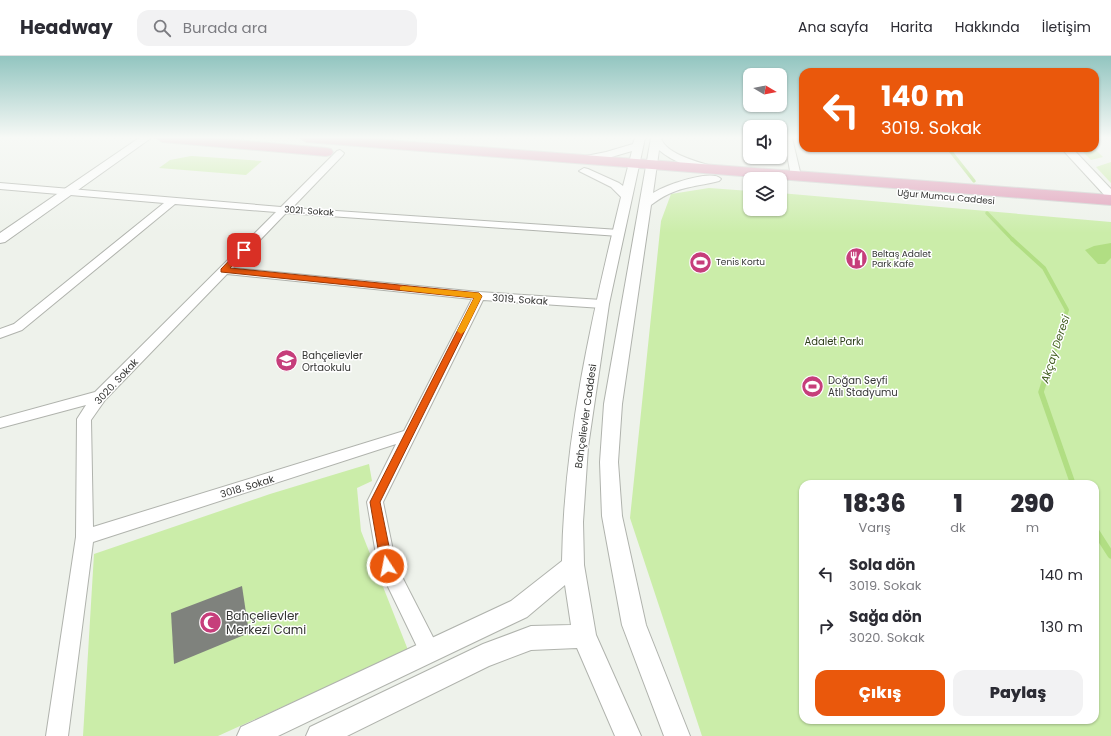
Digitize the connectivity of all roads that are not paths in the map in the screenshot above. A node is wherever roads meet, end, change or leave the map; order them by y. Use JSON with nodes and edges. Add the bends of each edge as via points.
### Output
{"nodes":[{"id":1,"x":632,"y":169,"type":"edge"},
{"id":2,"x":100,"y":170,"type":"edge"},
{"id":3,"x":323,"y":170,"type":"edge"},
{"id":4,"x":588,"y":170,"type":"edge"},
{"id":5,"x":646,"y":170,"type":"edge"},
{"id":6,"x":651,"y":170,"type":"junction"},
{"id":7,"x":704,"y":170,"type":"edge"},
{"id":8,"x":795,"y":170,"type":"edge"},
{"id":9,"x":1086,"y":170,"type":"edge"},
{"id":10,"x":714,"y":174,"type":"junction"},
{"id":11,"x":796,"y":176,"type":"junction"},
{"id":12,"x":743,"y":180,"type":"edge"},
{"id":13,"x":787,"y":185,"type":"edge"},
{"id":14,"x":0,"y":186,"type":"edge"},
{"id":15,"x":67,"y":193,"type":"junction"},
{"id":16,"x":627,"y":196,"type":"junction"},
{"id":17,"x":1111,"y":196,"type":"edge"},
{"id":18,"x":174,"y":200,"type":"junction"},
{"id":19,"x":1111,"y":200,"type":"edge"},
{"id":20,"x":646,"y":203,"type":"junction"},
{"id":21,"x":283,"y":210,"type":"junction"},
{"id":22,"x":1111,"y":211,"type":"edge"},
{"id":23,"x":619,"y":233,"type":"junction"},
{"id":24,"x":0,"y":239,"type":"edge"},
{"id":25,"x":224,"y":270,"type":"junction"},
{"id":26,"x":479,"y":296,"type":"junction"},
{"id":27,"x":602,"y":304,"type":"junction"},
{"id":28,"x":0,"y":334,"type":"edge"},
{"id":29,"x":100,"y":396,"type":"junction"},
{"id":30,"x":0,"y":423,"type":"edge"},
{"id":31,"x":408,"y":435,"type":"junction"},
{"id":32,"x":85,"y":537,"type":"junction"},
{"id":33,"x":573,"y":565,"type":"junction"},
{"id":34,"x":584,"y":636,"type":"junction"},
{"id":35,"x":430,"y":652,"type":"junction"},
{"id":36,"x":346,"y":730,"type":"edge"},
{"id":37,"x":57,"y":736,"type":"edge"},
{"id":38,"x":250,"y":736,"type":"edge"},
{"id":39,"x":319,"y":736,"type":"edge"},
{"id":40,"x":628,"y":736,"type":"edge"},
{"id":41,"x":677,"y":736,"type":"edge"}],
"edges":[{"from":1,"to":16,"type":"street","name":"Bahçelievler Caddesi"},
{"from":2,"to":15,"type":"street"},
{"from":3,"to":21,"type":"street","name":"3020. Sokak"},
{"from":4,"to":16,"type":"street","via":[[615,185]]},
{"from":5,"to":6,"type":"main road","name":"Uğur Mumcu Caddesi"},
{"from":6,"to":10,"type":"main road","name":"Uğur Mumcu Caddesi"},
{"from":6,"to":20,"type":"street"},
{"from":7,"to":10,"type":"street"},
{"from":8,"to":11,"type":"street"},
{"from":9,"to":17,"type":"street"},
{"from":10,"to":11,"type":"main road","name":"Uğur Mumcu Caddesi"},
{"from":10,"to":12,"type":"main road","name":"Uğur Mumcu Caddesi"},
{"from":10,"to":20,"type":"street","via":[[669,188]]},
{"from":11,"to":19,"type":"main road","name":"Uğur Mumcu Caddesi"},
{"from":13,"to":22,"type":"main road","name":"Uğur Mumcu Caddesi"},
{"from":14,"to":15,"type":"street","name":"3021. Sokak"},
{"from":15,"to":18,"type":"street","name":"3021. Sokak"},
{"from":15,"to":24,"type":"street"},
{"from":16,"to":23,"type":"street","name":"Bahçelievler Caddesi"},
{"from":18,"to":21,"type":"street","name":"3021. Sokak"},
{"from":18,"to":28,"type":"street","via":[[18,327]]},
{"from":20,"to":41,"type":"street","via":[[613,404],[609,462],[612,516],[634,625]]},
{"from":21,"to":23,"type":"street","name":"3021. Sokak"},
{"from":21,"to":25,"type":"street","name":"3020. Sokak"},
{"from":23,"to":27,"type":"street","name":"Bahçelievler Caddesi"},
{"from":25,"to":26,"type":"street","name":"3019. Sokak"},
{"from":25,"to":29,"type":"street","name":"3020. Sokak"},
{"from":26,"to":27,"type":"street","name":"3019. Sokak"},
{"from":26,"to":31,"type":"street"},
{"from":27,"to":33,"type":"street","name":"Bahçelievler Caddesi","via":[[578,447]]},
{"from":29,"to":30,"type":"street"},
{"from":29,"to":32,"type":"street","name":"3020. Sokak","via":[[84,419]]},
{"from":31,"to":32,"type":"street","name":"3018. Sokak"},
{"from":31,"to":35,"type":"street","via":[[375,502],[387,566]]},
{"from":32,"to":37,"type":"street","name":"3020. Sokak"},
{"from":33,"to":34,"type":"street","name":"Bahçelievler Caddesi"},
{"from":33,"to":35,"type":"street","via":[[519,609]]},
{"from":34,"to":36,"type":"street","via":[[531,638],[483,656]]},
{"from":34,"to":40,"type":"street","name":"Bahçelievler Caddesi"},
{"from":35,"to":38,"type":"street"},
{"from":36,"to":39,"type":"street"}]}
